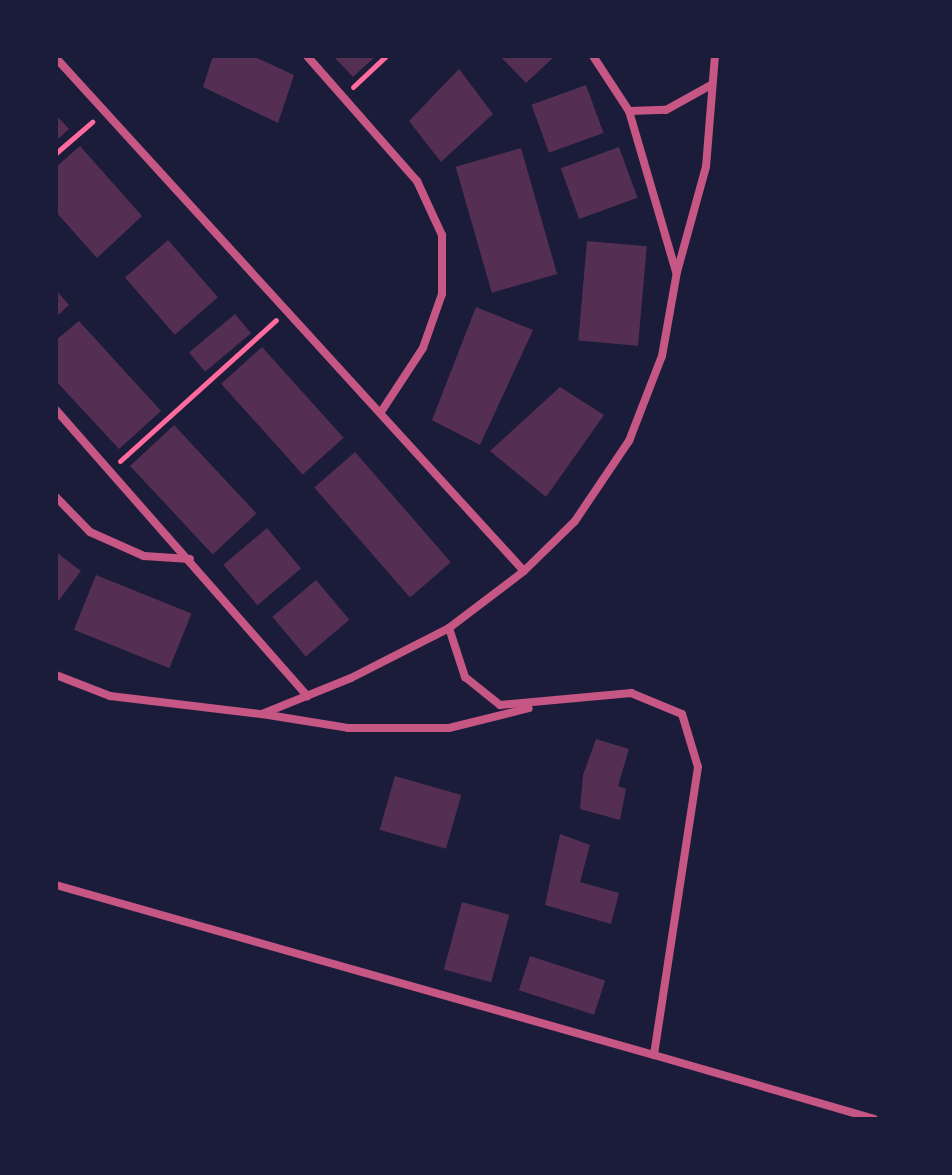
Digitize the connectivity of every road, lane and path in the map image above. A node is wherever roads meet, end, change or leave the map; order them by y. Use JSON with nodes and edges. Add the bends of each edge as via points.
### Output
{"nodes":[{"id":1,"x":307,"y":56,"type":"edge"},
{"id":2,"x":386,"y":56,"type":"edge"},
{"id":3,"x":593,"y":56,"type":"edge"},
{"id":4,"x":715,"y":56,"type":"edge"},
{"id":5,"x":56,"y":58,"type":"edge"},
{"id":6,"x":711,"y":85,"type":"junction"},
{"id":7,"x":343,"y":96,"type":"junction"},
{"id":8,"x":105,"y":111,"type":"junction"},
{"id":9,"x":629,"y":111,"type":"junction"},
{"id":10,"x":56,"y":153,"type":"edge"},
{"id":11,"x":677,"y":272,"type":"junction"},
{"id":12,"x":287,"y":310,"type":"junction"},
{"id":13,"x":56,"y":410,"type":"edge"},
{"id":14,"x":381,"y":412,"type":"junction"},
{"id":15,"x":110,"y":470,"type":"junction"},
{"id":16,"x":56,"y":497,"type":"edge"},
{"id":17,"x":190,"y":559,"type":"junction"},
{"id":18,"x":524,"y":571,"type":"junction"},
{"id":19,"x":449,"y":628,"type":"junction"},
{"id":20,"x":56,"y":675,"type":"edge"},
{"id":21,"x":307,"y":696,"type":"junction"},
{"id":22,"x":543,"y":704,"type":"junction"},
{"id":23,"x":262,"y":714,"type":"junction"},
{"id":24,"x":56,"y":885,"type":"edge"},
{"id":25,"x":654,"y":1055,"type":"junction"},
{"id":26,"x":858,"y":1117,"type":"edge"},
{"id":27,"x":874,"y":1119,"type":"edge"}],
"edges":[{"from":1,"to":7,"type":"street"},
{"from":2,"to":7,"type":"path"},
{"from":3,"to":9,"type":"street"},
{"from":4,"to":6,"type":"street"},
{"from":5,"to":8,"type":"street"},
{"from":6,"to":9,"type":"street","via":[[666,110]]},
{"from":6,"to":11,"type":"street","via":[[706,167]]},
{"from":7,"to":14,"type":"street","via":[[417,181],[442,235],[442,294],[423,348]]},
{"from":8,"to":10,"type":"path"},
{"from":8,"to":12,"type":"street"},
{"from":9,"to":11,"type":"street"},
{"from":11,"to":18,"type":"street","via":[[662,356],[629,441],[575,521]]},
{"from":12,"to":14,"type":"street"},
{"from":12,"to":15,"type":"path"},
{"from":13,"to":15,"type":"street"},
{"from":14,"to":18,"type":"street"},
{"from":15,"to":17,"type":"street"},
{"from":16,"to":17,"type":"street","via":[[90,532],[144,556]]},
{"from":17,"to":21,"type":"street"},
{"from":18,"to":19,"type":"street"},
{"from":19,"to":21,"type":"street"},
{"from":19,"to":22,"type":"street","via":[[465,677],[500,705]]},
{"from":20,"to":23,"type":"street","via":[[110,696]]},
{"from":21,"to":23,"type":"street"},
{"from":22,"to":23,"type":"street","via":[[449,728],[348,728]]},
{"from":22,"to":25,"type":"street","via":[[631,693],[682,714],[698,767]]},
{"from":24,"to":25,"type":"street"},
{"from":25,"to":26,"type":"street"},
{"from":26,"to":27,"type":"street"}]}
